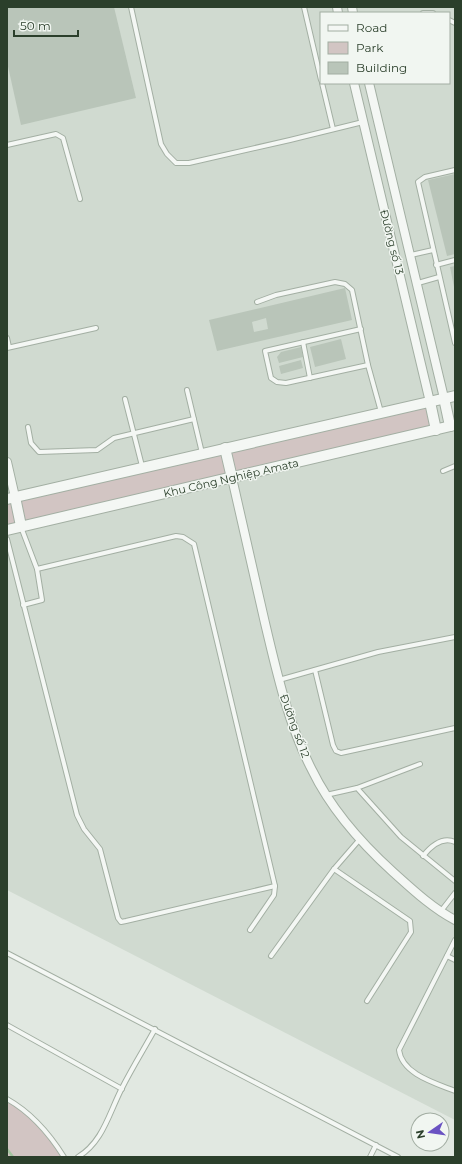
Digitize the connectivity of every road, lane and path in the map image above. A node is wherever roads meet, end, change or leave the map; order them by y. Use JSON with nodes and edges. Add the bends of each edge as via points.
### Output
{"nodes":[{"id":1,"x":131,"y":7,"type":"edge"},
{"id":2,"x":304,"y":7,"type":"edge"},
{"id":3,"x":320,"y":76,"type":"edge"},
{"id":4,"x":322,"y":84,"type":"edge"},
{"id":5,"x":354,"y":84,"type":"edge"},
{"id":6,"x":370,"y":84,"type":"edge"},
{"id":7,"x":378,"y":118,"type":"junction"},
{"id":8,"x":363,"y":122,"type":"junction"},
{"id":9,"x":333,"y":129,"type":"junction"},
{"id":10,"x":7,"y":145,"type":"edge"},
{"id":11,"x":455,"y":170,"type":"edge"},
{"id":12,"x":80,"y":199,"type":"dead end"},
{"id":13,"x":433,"y":250,"type":"junction"},
{"id":14,"x":411,"y":255,"type":"junction"},
{"id":15,"x":455,"y":260,"type":"edge"},
{"id":16,"x":436,"y":265,"type":"junction"},
{"id":17,"x":439,"y":277,"type":"junction"},
{"id":18,"x":418,"y":282,"type":"junction"},
{"id":19,"x":257,"y":302,"type":"dead end"},
{"id":20,"x":96,"y":328,"type":"dead end"},
{"id":21,"x":361,"y":329,"type":"junction"},
{"id":22,"x":7,"y":338,"type":"edge"},
{"id":23,"x":303,"y":342,"type":"junction"},
{"id":24,"x":455,"y":343,"type":"edge"},
{"id":25,"x":8,"y":347,"type":"edge"},
{"id":26,"x":368,"y":364,"type":"junction"},
{"id":27,"x":310,"y":378,"type":"junction"},
{"id":28,"x":187,"y":390,"type":"dead end"},
{"id":29,"x":455,"y":396,"type":"edge"},
{"id":30,"x":444,"y":398,"type":"junction"},
{"id":31,"x":125,"y":399,"type":"dead end"},
{"id":32,"x":430,"y":402,"type":"junction"},
{"id":33,"x":381,"y":412,"type":"junction"},
{"id":34,"x":194,"y":419,"type":"junction"},
{"id":35,"x":453,"y":426,"type":"edge"},
{"id":36,"x":28,"y":427,"type":"dead end"},
{"id":37,"x":436,"y":430,"type":"junction"},
{"id":38,"x":134,"y":432,"type":"junction"},
{"id":39,"x":226,"y":448,"type":"junction"},
{"id":40,"x":202,"y":454,"type":"junction"},
{"id":41,"x":7,"y":462,"type":"edge"},
{"id":42,"x":455,"y":466,"type":"edge"},
{"id":43,"x":143,"y":467,"type":"junction"},
{"id":44,"x":443,"y":471,"type":"dead end"},
{"id":45,"x":232,"y":478,"type":"junction"},
{"id":46,"x":11,"y":498,"type":"edge"},
{"id":47,"x":21,"y":526,"type":"junction"},
{"id":48,"x":7,"y":530,"type":"edge"},
{"id":49,"x":7,"y":539,"type":"edge"},
{"id":50,"x":37,"y":569,"type":"junction"},
{"id":51,"x":23,"y":605,"type":"junction"},
{"id":52,"x":455,"y":637,"type":"edge"},
{"id":53,"x":315,"y":670,"type":"junction"},
{"id":54,"x":279,"y":680,"type":"junction"},
{"id":55,"x":455,"y":728,"type":"edge"},
{"id":56,"x":420,"y":764,"type":"dead end"},
{"id":57,"x":357,"y":788,"type":"junction"},
{"id":58,"x":326,"y":795,"type":"junction"},
{"id":59,"x":361,"y":839,"type":"junction"},
{"id":60,"x":455,"y":842,"type":"edge"},
{"id":61,"x":423,"y":856,"type":"junction"},
{"id":62,"x":334,"y":869,"type":"junction"},
{"id":63,"x":455,"y":881,"type":"edge"},
{"id":64,"x":275,"y":886,"type":"junction"},
{"id":65,"x":455,"y":893,"type":"edge"},
{"id":66,"x":441,"y":911,"type":"junction"},
{"id":67,"x":455,"y":920,"type":"edge"},
{"id":68,"x":250,"y":930,"type":"dead end"},
{"id":69,"x":455,"y":940,"type":"edge"},
{"id":70,"x":7,"y":953,"type":"edge"},
{"id":71,"x":271,"y":956,"type":"dead end"},
{"id":72,"x":447,"y":956,"type":"junction"},
{"id":73,"x":455,"y":960,"type":"edge"},
{"id":74,"x":367,"y":1001,"type":"dead end"},
{"id":75,"x":7,"y":1025,"type":"edge"},
{"id":76,"x":155,"y":1029,"type":"junction"},
{"id":77,"x":122,"y":1088,"type":"junction"},
{"id":78,"x":455,"y":1091,"type":"edge"},
{"id":79,"x":7,"y":1099,"type":"edge"},
{"id":80,"x":376,"y":1146,"type":"junction"},
{"id":81,"x":64,"y":1157,"type":"edge"},
{"id":82,"x":78,"y":1157,"type":"edge"},
{"id":83,"x":370,"y":1157,"type":"edge"},
{"id":84,"x":398,"y":1157,"type":"edge"}],
"edges":[{"from":1,"to":9,"type":"lane","via":[[161,144],[176,163],[189,163]]},
{"from":2,"to":3,"type":"lane"},
{"from":4,"to":9,"type":"lane"},
{"from":5,"to":8,"type":"street","name":"Đường số 13"},
{"from":6,"to":7,"type":"street","name":"Đường số 13"},
{"from":7,"to":8,"type":"street"},
{"from":7,"to":14,"type":"street","name":"Đường số 13"},
{"from":8,"to":9,"type":"lane"},
{"from":8,"to":32,"type":"street","name":"Đường số 13"},
{"from":10,"to":12,"type":"lane","via":[[56,134],[63,138]]},
{"from":11,"to":13,"type":"lane","via":[[425,176],[418,182]]},
{"from":13,"to":14,"type":"lane"},
{"from":13,"to":16,"type":"lane"},
{"from":14,"to":18,"type":"street","name":"Đường số 13"},
{"from":15,"to":16,"type":"lane"},
{"from":16,"to":17,"type":"lane"},
{"from":17,"to":18,"type":"lane"},
{"from":17,"to":24,"type":"lane"},
{"from":18,"to":30,"type":"street","name":"Đường số 13"},
{"from":19,"to":21,"type":"lane","via":[[276,295],[336,282],[345,284],[352,290]]},
{"from":20,"to":25,"type":"lane"},
{"from":21,"to":23,"type":"lane"},
{"from":21,"to":26,"type":"lane"},
{"from":22,"to":25,"type":"lane"},
{"from":23,"to":27,"type":"lane"},
{"from":23,"to":27,"type":"lane","via":[[265,351],[271,378],[277,382],[286,383]]},
{"from":26,"to":27,"type":"lane"},
{"from":26,"to":33,"type":"lane"},
{"from":28,"to":34,"type":"lane"},
{"from":29,"to":30,"type":"street"},
{"from":30,"to":32,"type":"street"},
{"from":30,"to":35,"type":"street"},
{"from":31,"to":38,"type":"lane"},
{"from":32,"to":33,"type":"street"},
{"from":32,"to":37,"type":"street"},
{"from":33,"to":39,"type":"street"},
{"from":34,"to":38,"type":"lane"},
{"from":34,"to":40,"type":"lane"},
{"from":35,"to":37,"type":"street","name":"Khu Công Nghiệp Amata"},
{"from":36,"to":38,"type":"lane","via":[[31,443],[39,452],[97,450],[114,438]]},
{"from":37,"to":45,"type":"street","name":"Khu Công Nghiệp Amata"},
{"from":38,"to":43,"type":"lane"},
{"from":39,"to":40,"type":"street"},
{"from":39,"to":45,"type":"street"},
{"from":40,"to":43,"type":"street"},
{"from":41,"to":46,"type":"street"},
{"from":42,"to":44,"type":"lane"},
{"from":43,"to":46,"type":"street"},
{"from":45,"to":47,"type":"street","name":"Khu Công Nghiệp Amata"},
{"from":45,"to":54,"type":"street","name":"Đường số 12"},
{"from":46,"to":47,"type":"street"},
{"from":47,"to":48,"type":"street","name":"Khu Công Nghiệp Amata"},
{"from":47,"to":50,"type":"lane"},
{"from":49,"to":51,"type":"lane"},
{"from":50,"to":51,"type":"lane","via":[[42,600]]},
{"from":50,"to":64,"type":"lane","via":[[176,536],[194,544]]},
{"from":51,"to":64,"type":"lane","via":[[77,815],[100,849],[121,922]]},
{"from":52,"to":53,"type":"lane","via":[[378,652]]},
{"from":53,"to":54,"type":"lane"},
{"from":53,"to":55,"type":"lane","via":[[336,751],[341,753]]},
{"from":54,"to":58,"type":"street","name":"Đường số 12","via":[[297,739]]},
{"from":56,"to":57,"type":"lane"},
{"from":57,"to":58,"type":"lane"},
{"from":57,"to":61,"type":"lane","via":[[401,837]]},
{"from":58,"to":59,"type":"street","name":"Đường số 12"},
{"from":59,"to":62,"type":"lane"},
{"from":59,"to":66,"type":"street","name":"Đường số 12","via":[[406,884]]},
{"from":60,"to":61,"type":"lane","via":[[448,840],[435,844]]},
{"from":61,"to":63,"type":"lane"},
{"from":62,"to":71,"type":"lane"},
{"from":62,"to":74,"type":"lane","via":[[410,921],[412,928]]},
{"from":64,"to":68,"type":"lane","via":[[274,895]]},
{"from":65,"to":66,"type":"lane"},
{"from":66,"to":67,"type":"street","name":"Đường số 12"},
{"from":69,"to":72,"type":"lane"},
{"from":70,"to":76,"type":"lane"},
{"from":72,"to":73,"type":"lane"},
{"from":72,"to":78,"type":"lane","via":[[400,1050],[400,1056],[408,1068]]},
{"from":75,"to":77,"type":"lane"},
{"from":76,"to":77,"type":"lane"},
{"from":76,"to":80,"type":"lane"},
{"from":77,"to":82,"type":"lane","via":[[93,1146]]},
{"from":79,"to":81,"type":"lane","via":[[23,1108],[36,1121]]},
{"from":80,"to":83,"type":"lane"},
{"from":80,"to":84,"type":"lane"}]}
